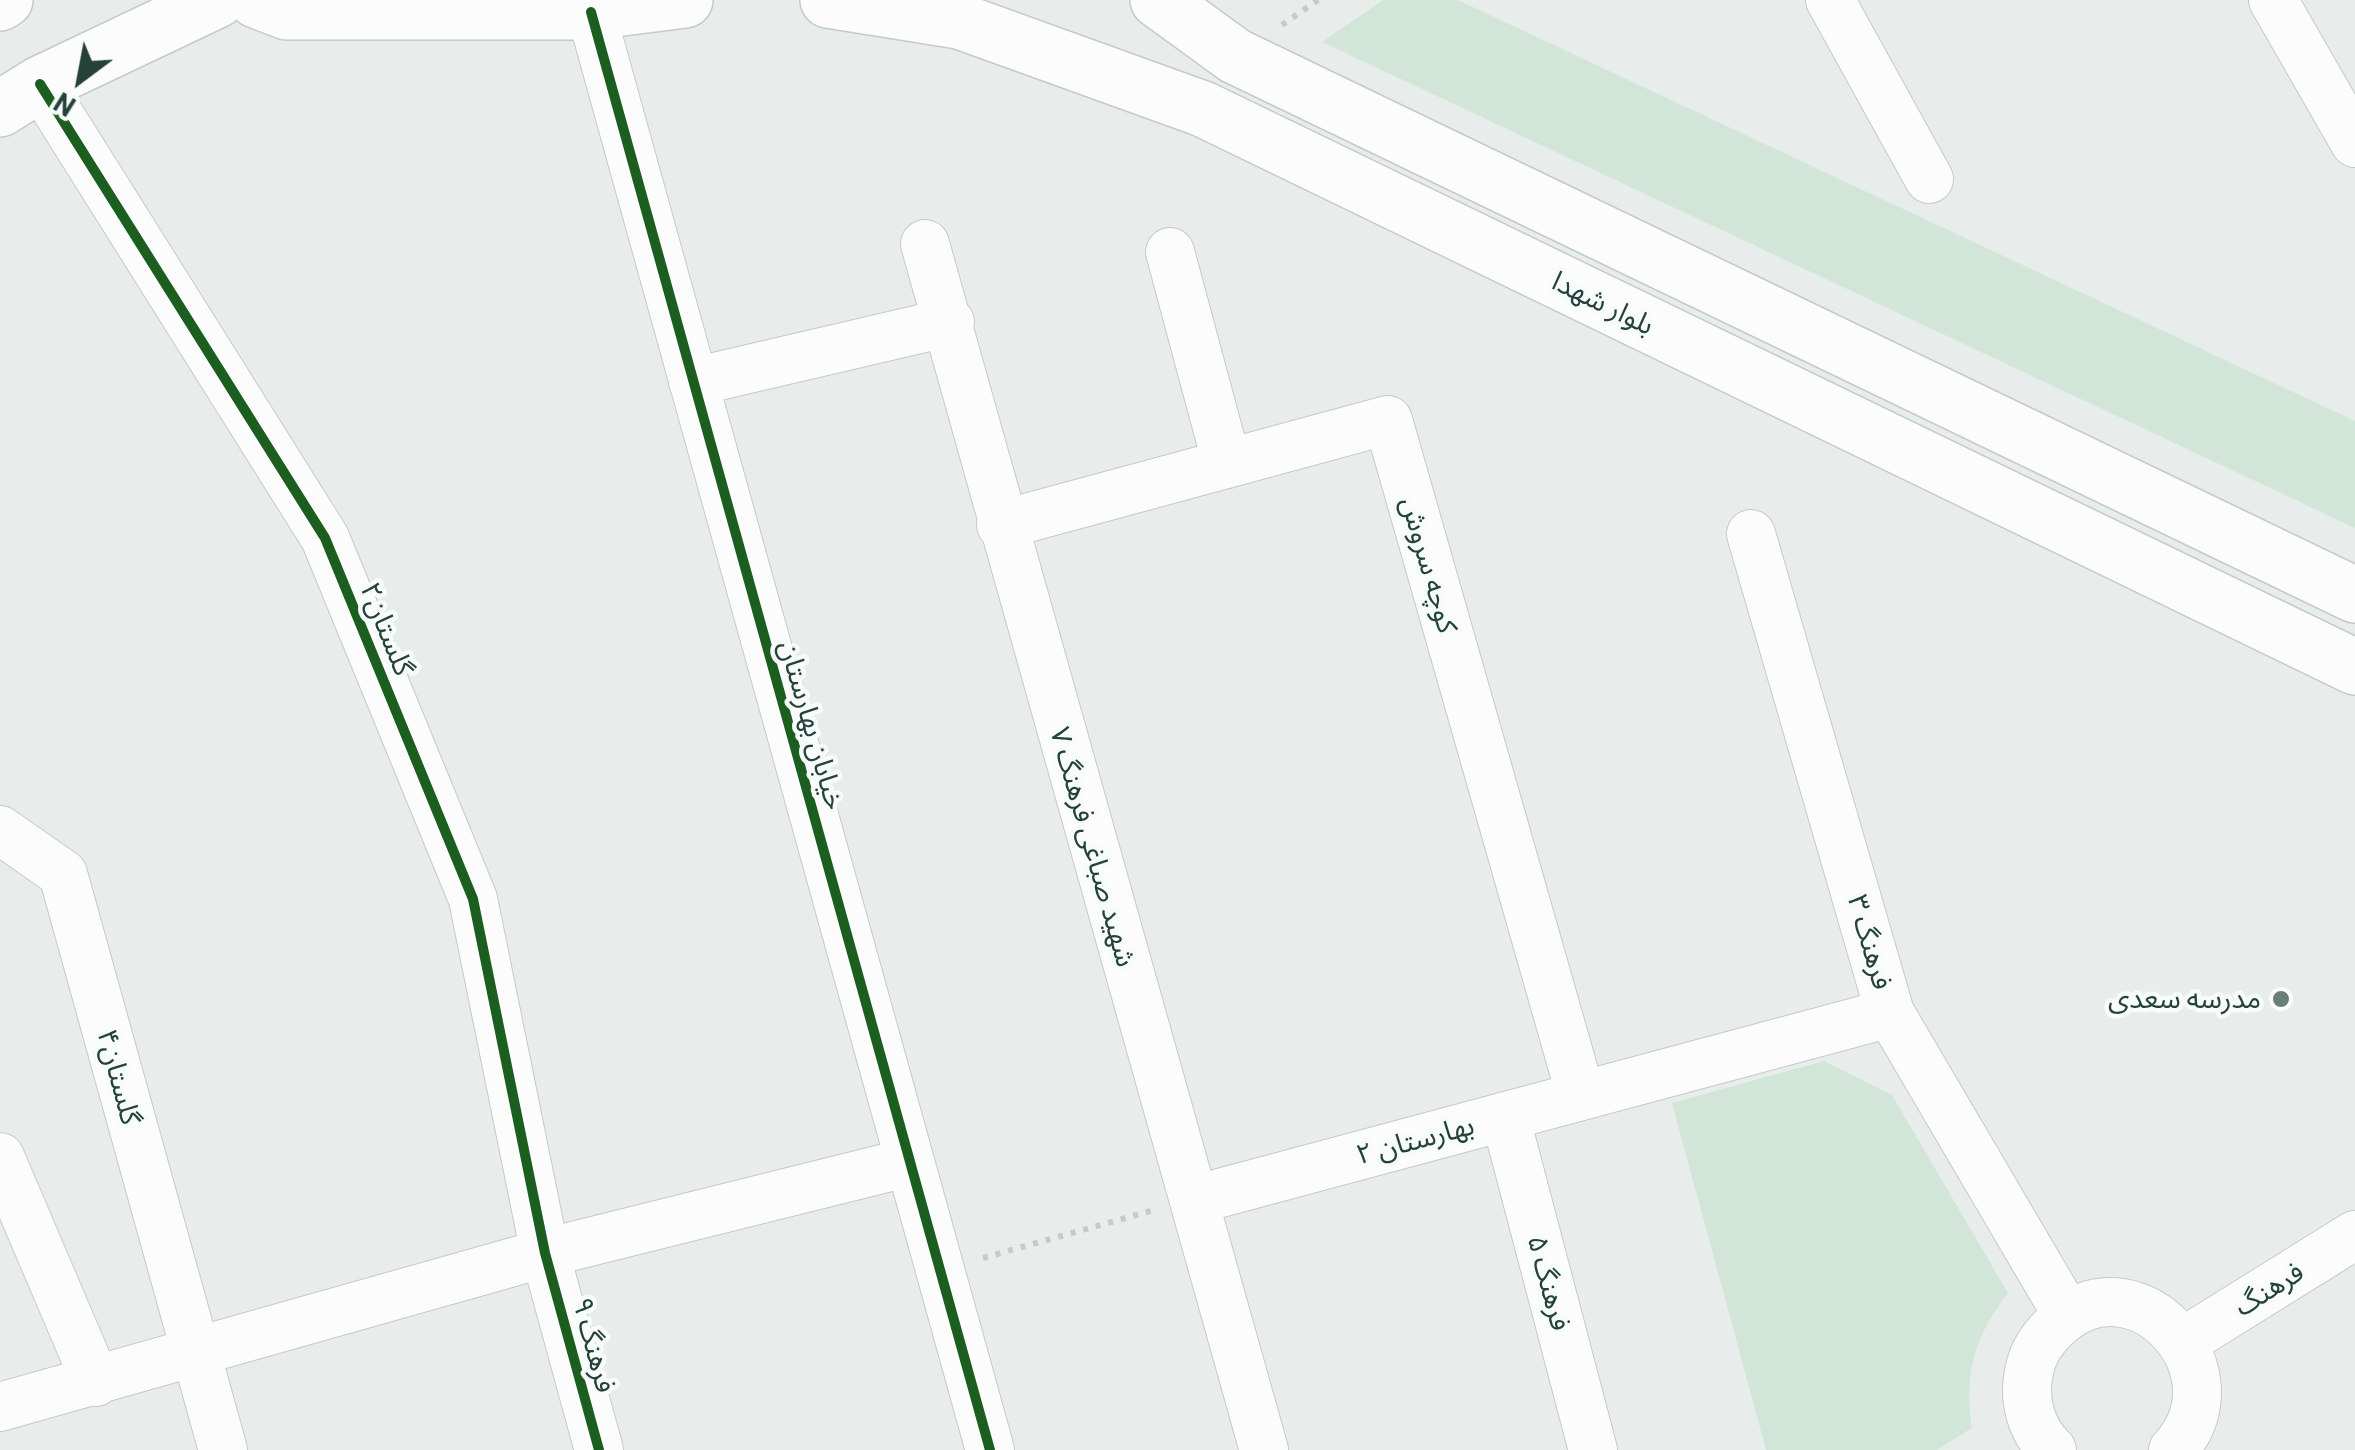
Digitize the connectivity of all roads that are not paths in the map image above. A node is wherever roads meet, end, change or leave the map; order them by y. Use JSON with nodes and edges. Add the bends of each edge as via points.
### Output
{"nodes":[{"id":1,"x":217,"y":0,"type":"edge"},
{"id":2,"x":256,"y":0,"type":"edge"},
{"id":3,"x":685,"y":0,"type":"edge"},
{"id":4,"x":828,"y":0,"type":"edge"},
{"id":5,"x":1158,"y":0,"type":"edge"},
{"id":6,"x":1830,"y":0,"type":"edge"},
{"id":7,"x":2273,"y":0,"type":"edge"},
{"id":8,"x":590,"y":12,"type":"junction"},
{"id":9,"x":20,"y":97,"type":"edge"},
{"id":10,"x":2355,"y":143,"type":"edge"},
{"id":11,"x":1929,"y":179,"type":"dead end"},
{"id":12,"x":925,"y":244,"type":"dead end"},
{"id":13,"x":1170,"y":252,"type":"dead end"},
{"id":14,"x":950,"y":322,"type":"junction"},
{"id":15,"x":693,"y":382,"type":"junction"},
{"id":16,"x":1228,"y":464,"type":"junction"},
{"id":17,"x":1001,"y":526,"type":"junction"},
{"id":18,"x":1751,"y":534,"type":"dead end"},
{"id":19,"x":2355,"y":595,"type":"edge"},
{"id":20,"x":2355,"y":668,"type":"edge"},
{"id":21,"x":0,"y":830,"type":"edge"},
{"id":22,"x":1890,"y":1013,"type":"junction"},
{"id":23,"x":1580,"y":1096,"type":"junction"},
{"id":24,"x":1505,"y":1116,"type":"junction"},
{"id":25,"x":0,"y":1157,"type":"edge"},
{"id":26,"x":910,"y":1162,"type":"junction"},
{"id":27,"x":1194,"y":1200,"type":"junction"},
{"id":28,"x":2355,"y":1235,"type":"edge"},
{"id":29,"x":545,"y":1252,"type":"junction"},
{"id":30,"x":2068,"y":1316,"type":"junction"},
{"id":31,"x":2183,"y":1342,"type":"junction"},
{"id":32,"x":196,"y":1354,"type":"junction"},
{"id":33,"x":96,"y":1382,"type":"junction"},
{"id":34,"x":0,"y":1408,"type":"edge"},
{"id":35,"x":2040,"y":1447,"type":"edge"},
{"id":36,"x":223,"y":1450,"type":"edge"},
{"id":37,"x":598,"y":1450,"type":"edge"},
{"id":38,"x":990,"y":1450,"type":"edge"},
{"id":39,"x":1264,"y":1450,"type":"edge"},
{"id":40,"x":1593,"y":1450,"type":"edge"},
{"id":41,"x":2173,"y":1450,"type":"edge"}],
"edges":[{"from":1,"to":9,"type":"main road"},
{"from":2,"to":8,"type":"main road","via":[[287,12]]},
{"from":3,"to":8,"type":"main road"},
{"from":4,"to":20,"type":"main road","name":"بلوار شهدا","via":[[959,22],[1203,108]]},
{"from":5,"to":19,"type":"main road","via":[[1235,56]]},
{"from":6,"to":11,"type":"street"},
{"from":7,"to":10,"type":"street"},
{"from":8,"to":15,"type":"street","name":"خیابان بهارستان"},
{"from":9,"to":29,"type":"street","name":"گلستان۲","via":[[325,538],[473,899]]},
{"from":12,"to":14,"type":"street","name":"شهید صباغی فرهنگ ۷"},
{"from":13,"to":16,"type":"street"},
{"from":14,"to":15,"type":"street"},
{"from":14,"to":17,"type":"street","name":"شهید صباغی فرهنگ ۷"},
{"from":15,"to":26,"type":"street","name":"خیابان بهارستان"},
{"from":16,"to":17,"type":"street","name":"کوچه سروش"},
{"from":16,"to":23,"type":"street","name":"کوچه سروش","via":[[1388,420]]},
{"from":17,"to":27,"type":"street","name":"شهید صباغی فرهنگ ۷"},
{"from":18,"to":22,"type":"street","name":"فرهنگ ۳"},
{"from":21,"to":32,"type":"street","name":"گلستان۴","via":[[63,874]]},
{"from":22,"to":23,"type":"street","name":"بهارستان ۲"},
{"from":22,"to":30,"type":"street","name":"فرهنگ ۳"},
{"from":23,"to":24,"type":"street","name":"بهارستان ۲"},
{"from":24,"to":27,"type":"street","name":"بهارستان ۲"},
{"from":24,"to":40,"type":"street","name":"فرهنگ ۵"},
{"from":25,"to":33,"type":"street"},
{"from":26,"to":29,"type":"street"},
{"from":26,"to":38,"type":"street","name":"خیابان بهارستان"},
{"from":27,"to":39,"type":"street","name":"شهید صباغی فرهنگ ۷"},
{"from":28,"to":31,"type":"street","name":"فرهنگ"},
{"from":29,"to":32,"type":"street"},
{"from":29,"to":37,"type":"street","name":"فرهنگ ۹"},
{"from":30,"to":31,"type":"street","via":[[2118,1304],[2166,1323]]},
{"from":30,"to":35,"type":"street","via":[[2031,1359],[2026,1387]]},
{"from":31,"to":41,"type":"street","via":[[2198,1392],[2194,1417]]},
{"from":32,"to":33,"type":"street"},
{"from":32,"to":36,"type":"street","name":"گلستان۴"},
{"from":33,"to":34,"type":"street"}]}
